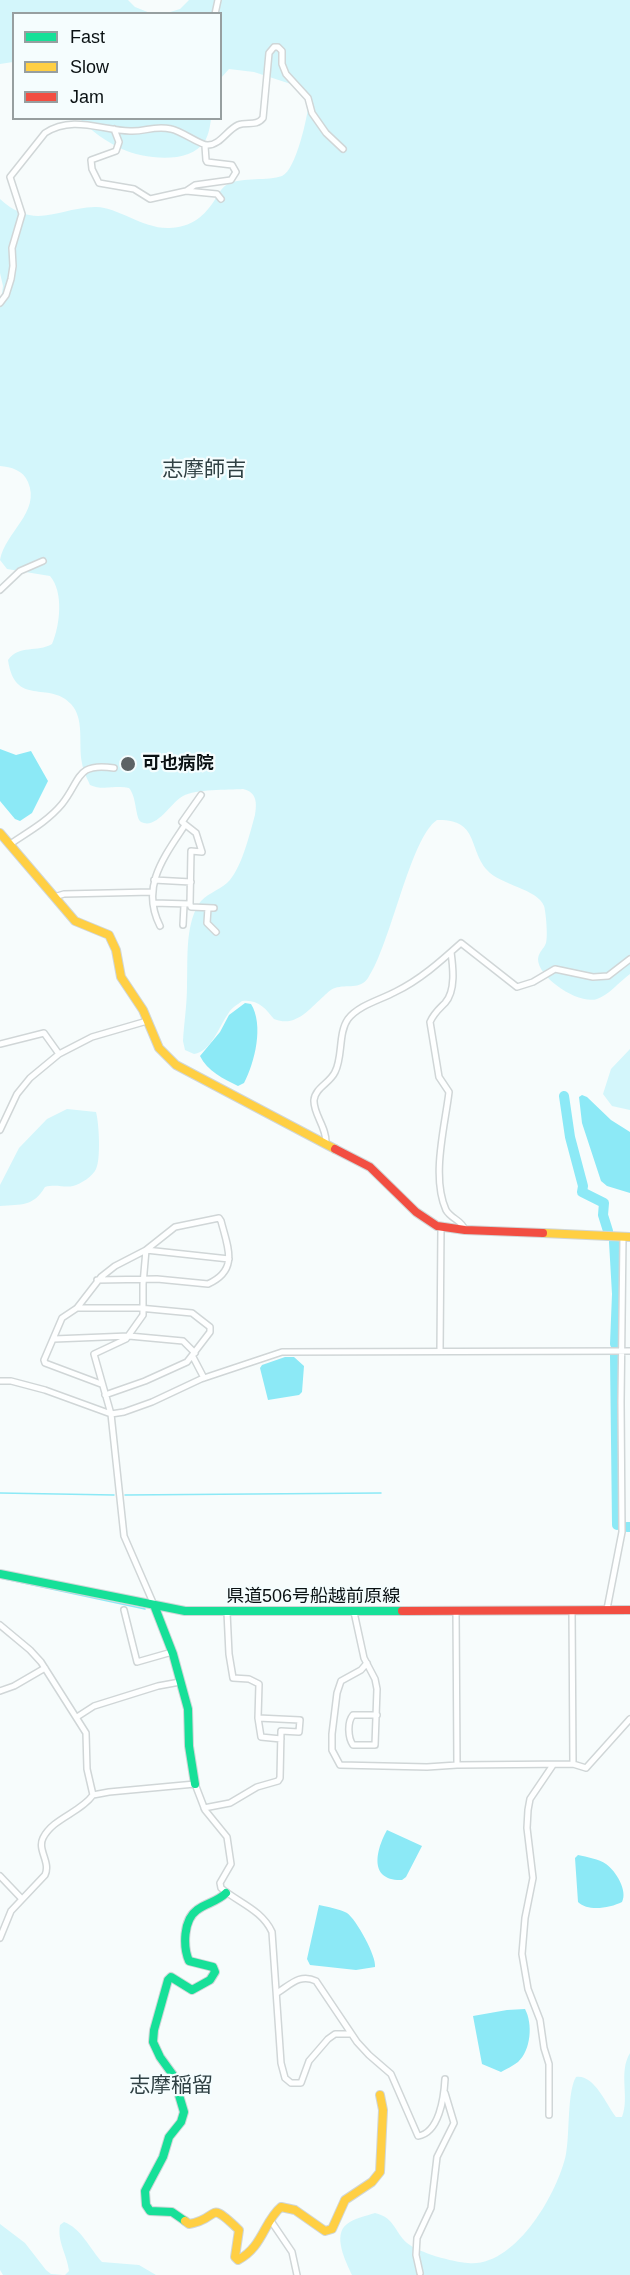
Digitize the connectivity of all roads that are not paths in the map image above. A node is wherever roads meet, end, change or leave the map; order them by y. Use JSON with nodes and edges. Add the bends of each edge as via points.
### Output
{"nodes":[{"id":1,"x":114,"y":129,"type":"junction"},
{"id":2,"x":206,"y":146,"type":"junction"},
{"id":3,"x":343,"y":149,"type":"dead end"},
{"id":4,"x":186,"y":191,"type":"junction"},
{"id":5,"x":221,"y":199,"type":"dead end"},
{"id":6,"x":0,"y":303,"type":"edge"},
{"id":7,"x":43,"y":561,"type":"dead end"},
{"id":8,"x":0,"y":590,"type":"edge"},
{"id":9,"x":114,"y":768,"type":"dead end"},
{"id":10,"x":201,"y":795,"type":"dead end"},
{"id":11,"x":185,"y":825,"type":"junction"},
{"id":12,"x":0,"y":833,"type":"edge"},
{"id":13,"x":10,"y":844,"type":"junction"},
{"id":14,"x":154,"y":880,"type":"junction"},
{"id":15,"x":191,"y":882,"type":"junction"},
{"id":16,"x":152,"y":891,"type":"junction"},
{"id":17,"x":54,"y":897,"type":"junction"},
{"id":18,"x":153,"y":903,"type":"junction"},
{"id":19,"x":187,"y":905,"type":"junction"},
{"id":20,"x":183,"y":925,"type":"dead end"},
{"id":21,"x":160,"y":926,"type":"dead end"},
{"id":22,"x":216,"y":932,"type":"dead end"},
{"id":23,"x":451,"y":952,"type":"junction"},
{"id":24,"x":630,"y":959,"type":"edge"},
{"id":25,"x":147,"y":1021,"type":"junction"},
{"id":26,"x":0,"y":1044,"type":"edge"},
{"id":27,"x":59,"y":1054,"type":"junction"},
{"id":28,"x":0,"y":1130,"type":"edge"},
{"id":29,"x":326,"y":1144,"type":"junction"},
{"id":30,"x":441,"y":1227,"type":"junction"},
{"id":31,"x":465,"y":1230,"type":"junction"},
{"id":32,"x":626,"y":1237,"type":"edge"},
{"id":33,"x":146,"y":1250,"type":"junction"},
{"id":34,"x":229,"y":1259,"type":"junction"},
{"id":35,"x":143,"y":1279,"type":"junction"},
{"id":36,"x":97,"y":1280,"type":"junction"},
{"id":37,"x":77,"y":1308,"type":"junction"},
{"id":38,"x":144,"y":1309,"type":"junction"},
{"id":39,"x":129,"y":1336,"type":"junction"},
{"id":40,"x":54,"y":1339,"type":"junction"},
{"id":41,"x":440,"y":1351,"type":"junction"},
{"id":42,"x":622,"y":1351,"type":"junction"},
{"id":43,"x":630,"y":1351,"type":"edge"},
{"id":44,"x":194,"y":1355,"type":"junction"},
{"id":45,"x":204,"y":1378,"type":"junction"},
{"id":46,"x":0,"y":1381,"type":"edge"},
{"id":47,"x":101,"y":1384,"type":"junction"},
{"id":48,"x":105,"y":1395,"type":"junction"},
{"id":49,"x":111,"y":1414,"type":"junction"},
{"id":50,"x":622,"y":1532,"type":"junction"},
{"id":51,"x":630,"y":1533,"type":"edge"},
{"id":52,"x":0,"y":1574,"type":"edge"},
{"id":53,"x":154,"y":1605,"type":"junction"},
{"id":54,"x":607,"y":1609,"type":"junction"},
{"id":55,"x":124,"y":1610,"type":"dead end"},
{"id":56,"x":456,"y":1610,"type":"junction"},
{"id":57,"x":572,"y":1610,"type":"junction"},
{"id":58,"x":630,"y":1610,"type":"edge"},
{"id":59,"x":226,"y":1612,"type":"junction"},
{"id":60,"x":354,"y":1612,"type":"junction"},
{"id":61,"x":0,"y":1625,"type":"edge"},
{"id":62,"x":172,"y":1652,"type":"junction"},
{"id":63,"x":367,"y":1663,"type":"junction"},
{"id":64,"x":45,"y":1668,"type":"junction"},
{"id":65,"x":180,"y":1682,"type":"junction"},
{"id":66,"x":0,"y":1691,"type":"edge"},
{"id":67,"x":377,"y":1715,"type":"junction"},
{"id":68,"x":77,"y":1717,"type":"junction"},
{"id":69,"x":258,"y":1718,"type":"junction"},
{"id":70,"x":630,"y":1719,"type":"edge"},
{"id":71,"x":281,"y":1738,"type":"junction"},
{"id":72,"x":573,"y":1764,"type":"junction"},
{"id":73,"x":457,"y":1765,"type":"junction"},
{"id":74,"x":553,"y":1765,"type":"junction"},
{"id":75,"x":195,"y":1784,"type":"junction"},
{"id":76,"x":93,"y":1795,"type":"junction"},
{"id":77,"x":204,"y":1808,"type":"junction"},
{"id":78,"x":0,"y":1876,"type":"edge"},
{"id":79,"x":226,"y":1893,"type":"junction"},
{"id":80,"x":21,"y":1898,"type":"junction"},
{"id":81,"x":0,"y":1938,"type":"edge"},
{"id":82,"x":277,"y":1994,"type":"junction"},
{"id":83,"x":351,"y":2034,"type":"junction"},
{"id":84,"x":445,"y":2079,"type":"dead end"},
{"id":85,"x":445,"y":2091,"type":"junction"},
{"id":86,"x":380,"y":2095,"type":"dead end"},
{"id":87,"x":549,"y":2115,"type":"dead end"},
{"id":88,"x":271,"y":2221,"type":"junction"},
{"id":89,"x":420,"y":2273,"type":"dead end"},
{"id":90,"x":297,"y":2275,"type":"edge"}],
"edges":[{"from":1,"to":2,"type":"street","via":[[169,128]]},
{"from":1,"to":4,"type":"street","via":[[119,142],[116,151],[92,160],[99,183],[134,189],[150,199]]},
{"from":1,"to":6,"type":"street","via":[[76,123],[52,128],[10,177],[22,214],[12,248],[11,279]]},
{"from":2,"to":3,"type":"street","via":[[239,124],[257,124],[263,118],[269,53],[278,47],[286,74],[308,98],[312,113],[326,134]]},
{"from":2,"to":4,"type":"street","via":[[207,162],[232,165],[236,172],[231,180],[195,185]]},
{"from":4,"to":5,"type":"street","via":[[217,194]]},
{"from":7,"to":8,"type":"street","via":[[20,571]]},
{"from":9,"to":13,"type":"street","via":[[94,766],[84,771],[62,804]]},
{"from":10,"to":11,"type":"street","via":[[182,822]]},
{"from":11,"to":14,"type":"street"},
{"from":11,"to":15,"type":"street","via":[[196,833],[202,852],[191,851]]},
{"from":12,"to":13,"type":"street"},
{"from":13,"to":17,"type":"street"},
{"from":14,"to":15,"type":"street"},
{"from":14,"to":16,"type":"street"},
{"from":15,"to":19,"type":"street"},
{"from":16,"to":17,"type":"street"},
{"from":16,"to":18,"type":"street"},
{"from":17,"to":25,"type":"street","via":[[75,921],[102,931],[113,941],[121,977]]},
{"from":18,"to":19,"type":"street"},
{"from":18,"to":21,"type":"street"},
{"from":19,"to":20,"type":"street"},
{"from":19,"to":22,"type":"street","via":[[211,908],[207,924]]},
{"from":23,"to":24,"type":"street","via":[[461,943],[517,987],[555,969],[608,976]]},
{"from":23,"to":29,"type":"street","via":[[416,980],[379,998],[346,1022],[336,1072],[314,1098]]},
{"from":23,"to":31,"type":"street","via":[[453,979],[447,1001],[430,1022],[439,1077],[449,1092],[440,1161],[441,1190],[450,1215]]},
{"from":25,"to":27,"type":"street","via":[[92,1037]]},
{"from":25,"to":29,"type":"street","via":[[159,1048],[176,1065]]},
{"from":26,"to":27,"type":"street","via":[[42,1033]]},
{"from":27,"to":28,"type":"street","via":[[17,1094]]},
{"from":29,"to":30,"type":"street","via":[[370,1167],[413,1209]]},
{"from":30,"to":31,"type":"street"},
{"from":30,"to":41,"type":"street"},
{"from":31,"to":32,"type":"street"},
{"from":32,"to":42,"type":"street"},
{"from":33,"to":34,"type":"street"},
{"from":33,"to":34,"type":"street","via":[[175,1227],[219,1218]]},
{"from":33,"to":35,"type":"street"},
{"from":33,"to":36,"type":"street"},
{"from":34,"to":35,"type":"street","via":[[224,1275],[208,1284]]},
{"from":35,"to":36,"type":"street"},
{"from":35,"to":38,"type":"street"},
{"from":36,"to":37,"type":"street"},
{"from":37,"to":38,"type":"street"},
{"from":37,"to":40,"type":"street","via":[[62,1318]]},
{"from":38,"to":39,"type":"street"},
{"from":38,"to":44,"type":"street","via":[[192,1313],[210,1328]]},
{"from":39,"to":40,"type":"street"},
{"from":39,"to":44,"type":"street","via":[[183,1341]]},
{"from":39,"to":47,"type":"street","via":[[94,1354]]},
{"from":40,"to":47,"type":"street","via":[[45,1363]]},
{"from":41,"to":42,"type":"street"},
{"from":41,"to":45,"type":"street","via":[[282,1352]]},
{"from":42,"to":43,"type":"street"},
{"from":42,"to":50,"type":"street"},
{"from":44,"to":45,"type":"street"},
{"from":44,"to":48,"type":"street","via":[[145,1381]]},
{"from":45,"to":49,"type":"street","via":[[152,1402]]},
{"from":46,"to":49,"type":"street","via":[[45,1390]]},
{"from":47,"to":48,"type":"street"},
{"from":48,"to":49,"type":"street"},
{"from":49,"to":53,"type":"street","via":[[124,1536]]},
{"from":50,"to":51,"type":"street"},
{"from":50,"to":54,"type":"street"},
{"from":52,"to":53,"type":"street","name":"県道506号船越前原線"},
{"from":53,"to":59,"type":"street","name":"県道506号船越前原線"},
{"from":53,"to":62,"type":"street"},
{"from":54,"to":57,"type":"street","name":"県道506号船越前原線"},
{"from":54,"to":58,"type":"street","name":"県道506号船越前原線"},
{"from":55,"to":62,"type":"street","via":[[138,1662]]},
{"from":56,"to":57,"type":"street","name":"県道506号船越前原線"},
{"from":56,"to":60,"type":"street","name":"県道506号船越前原線"},
{"from":56,"to":73,"type":"street"},
{"from":57,"to":72,"type":"street"},
{"from":59,"to":60,"type":"street","name":"県道506号船越前原線"},
{"from":59,"to":69,"type":"street","via":[[234,1678],[259,1684]]},
{"from":60,"to":63,"type":"street"},
{"from":61,"to":64,"type":"street"},
{"from":62,"to":65,"type":"street"},
{"from":63,"to":67,"type":"street","via":[[377,1689]]},
{"from":63,"to":73,"type":"street","via":[[341,1681],[337,1693],[332,1750],[340,1765]]},
{"from":64,"to":66,"type":"street"},
{"from":64,"to":68,"type":"street"},
{"from":65,"to":68,"type":"street","via":[[94,1706]]},
{"from":65,"to":75,"type":"street","via":[[188,1708]]},
{"from":67,"to":67,"type":"street","via":[[375,1745],[354,1745],[350,1740],[353,1715]]},
{"from":68,"to":76,"type":"street","via":[[86,1733],[87,1769]]},
{"from":69,"to":71,"type":"street","via":[[261,1737]]},
{"from":69,"to":71,"type":"street","via":[[300,1720],[299,1732],[281,1731]]},
{"from":70,"to":72,"type":"street","via":[[586,1768]]},
{"from":71,"to":77,"type":"street","via":[[278,1781],[257,1787],[230,1803]]},
{"from":72,"to":74,"type":"street"},
{"from":73,"to":74,"type":"street"},
{"from":74,"to":87,"type":"street","via":[[530,1798],[528,1810],[533,1878],[522,1954],[549,2064]]},
{"from":75,"to":76,"type":"street"},
{"from":75,"to":77,"type":"street"},
{"from":76,"to":80,"type":"street","via":[[86,1805],[43,1838],[42,1849],[48,1864],[45,1875]]},
{"from":77,"to":79,"type":"street","via":[[227,1837],[231,1864],[220,1883]]},
{"from":78,"to":80,"type":"street"},
{"from":79,"to":82,"type":"street","via":[[248,1906],[269,1926],[274,1940]]},
{"from":79,"to":88,"type":"street","via":[[192,1913],[186,1932],[189,1961],[213,1967],[215,1972],[202,1987],[192,1990],[171,1977],[168,1979],[163,2005],[154,2023],[155,2051],[171,2070],[184,2111],[150,2181],[145,2204],[150,2211],[172,2212],[189,2224],[213,2212],[221,2213],[239,2230],[235,2257],[238,2260]]},
{"from":80,"to":81,"type":"street"},
{"from":82,"to":83,"type":"street","via":[[300,1978],[311,1978]]},
{"from":82,"to":83,"type":"street","via":[[281,2063],[285,2078],[291,2083],[301,2083],[309,2061],[328,2039],[335,2034]]},
{"from":83,"to":85,"type":"street","via":[[391,2074],[418,2136],[426,2135],[434,2127]]},
{"from":84,"to":85,"type":"street"},
{"from":85,"to":89,"type":"street","via":[[454,2124],[437,2157],[431,2208],[417,2238]]},
{"from":86,"to":88,"type":"street","via":[[383,2110],[377,2178],[348,2197],[329,2231],[285,2207],[278,2208]]},
{"from":88,"to":90,"type":"street","via":[[292,2252]]}]}
